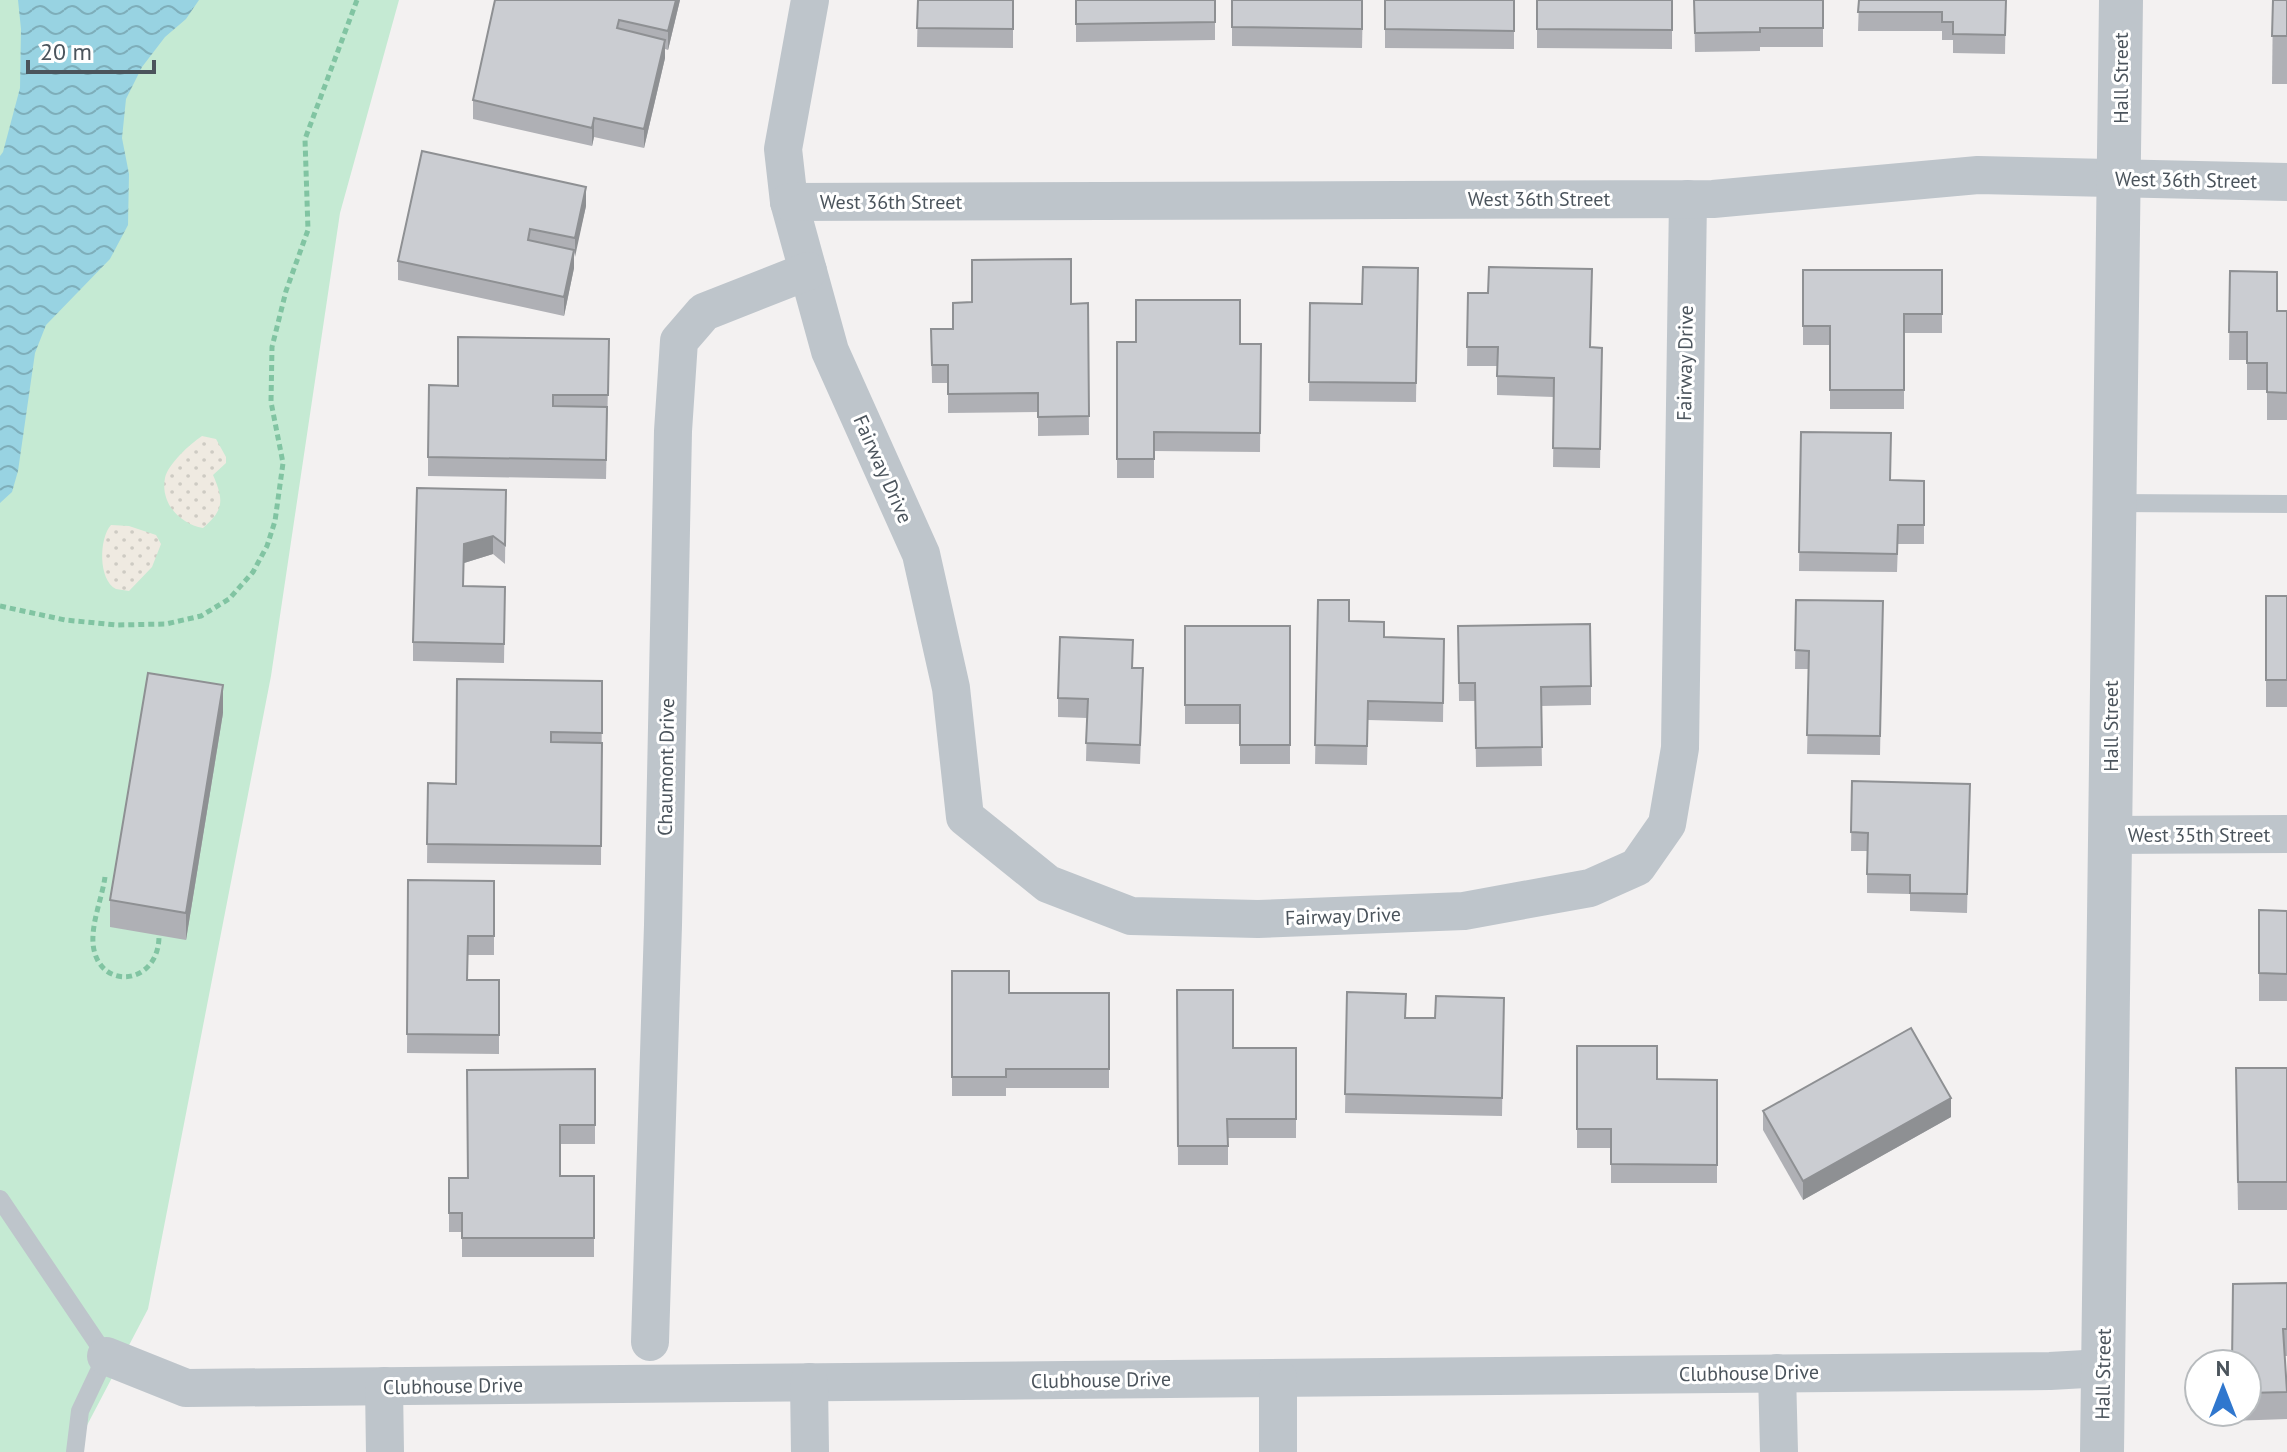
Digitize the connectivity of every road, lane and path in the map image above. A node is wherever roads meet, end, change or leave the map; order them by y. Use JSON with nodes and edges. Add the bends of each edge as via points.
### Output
{"nodes":[{"id":1,"x":357,"y":0,"type":"edge"},
{"id":2,"x":810,"y":0,"type":"edge"},
{"id":3,"x":2121,"y":0,"type":"edge"},
{"id":4,"x":2118,"y":180,"type":"junction"},
{"id":5,"x":2287,"y":182,"type":"edge"},
{"id":6,"x":1688,"y":199,"type":"junction"},
{"id":7,"x":789,"y":202,"type":"junction"},
{"id":8,"x":808,"y":271,"type":"junction"},
{"id":9,"x":2113,"y":503,"type":"junction"},
{"id":10,"x":2287,"y":504,"type":"edge"},
{"id":11,"x":0,"y":606,"type":"edge"},
{"id":12,"x":2287,"y":834,"type":"edge"},
{"id":13,"x":2110,"y":835,"type":"junction"},
{"id":14,"x":105,"y":877,"type":"dead end"},
{"id":15,"x":159,"y":936,"type":"edge"},
{"id":16,"x":0,"y":1199,"type":"edge"},
{"id":17,"x":650,"y":1342,"type":"dead end"},
{"id":18,"x":106,"y":1356,"type":"junction"},
{"id":19,"x":2103,"y":1368,"type":"junction"},
{"id":20,"x":1777,"y":1373,"type":"junction"},
{"id":21,"x":1278,"y":1378,"type":"junction"},
{"id":22,"x":809,"y":1382,"type":"junction"},
{"id":23,"x":384,"y":1386,"type":"junction"},
{"id":24,"x":75,"y":1452,"type":"edge"},
{"id":25,"x":385,"y":1452,"type":"edge"},
{"id":26,"x":810,"y":1452,"type":"edge"},
{"id":27,"x":1278,"y":1452,"type":"edge"},
{"id":28,"x":1779,"y":1452,"type":"edge"},
{"id":29,"x":2102,"y":1452,"type":"edge"}],
"edges":[{"from":1,"to":11,"type":"path","via":[[305,139],[308,230],[272,347],[271,402],[283,463],[275,521],[253,572],[229,599],[201,616],[166,624],[78,621]]},
{"from":2,"to":7,"type":"street","via":[[783,149]]},
{"from":3,"to":4,"type":"street","name":"Hall Street"},
{"from":4,"to":5,"type":"street","name":"West 36th Street"},
{"from":4,"to":6,"type":"street","name":"West 36th Street","via":[[1978,175]]},
{"from":4,"to":9,"type":"street","name":"Hall Street"},
{"from":6,"to":7,"type":"street","name":"West 36th Street"},
{"from":6,"to":8,"type":"street","name":"Fairway Drive","via":[[1680,748],[1667,824],[1637,867],[1626,873],[1590,888],[1464,911],[1258,919],[1131,916],[1048,884],[965,817],[951,688],[921,554],[830,351]]},
{"from":7,"to":8,"type":"street","name":"Fairway Drive"},
{"from":8,"to":17,"type":"street","name":"Chaumont Drive","via":[[704,312],[679,341]]},
{"from":9,"to":10,"type":"lane"},
{"from":9,"to":13,"type":"street","name":"Hall Street"},
{"from":12,"to":13,"type":"street","name":"West 35th Street"},
{"from":13,"to":19,"type":"street","name":"Hall Street"},
{"from":14,"to":15,"type":"path","via":[[93,938],[99,962],[108,972],[141,975],[152,966]]},
{"from":16,"to":18,"type":"lane"},
{"from":18,"to":23,"type":"street","name":"Clubhouse Drive","via":[[186,1388]]},
{"from":18,"to":24,"type":"lane","via":[[80,1411]]},
{"from":19,"to":20,"type":"street","name":"Clubhouse Drive"},
{"from":19,"to":29,"type":"street","name":"Hall Street"},
{"from":20,"to":21,"type":"street","name":"Clubhouse Drive"},
{"from":20,"to":28,"type":"street"},
{"from":21,"to":22,"type":"street","name":"Clubhouse Drive"},
{"from":21,"to":27,"type":"street"},
{"from":22,"to":23,"type":"street","name":"Clubhouse Drive"},
{"from":22,"to":26,"type":"street"},
{"from":23,"to":25,"type":"street"}]}
